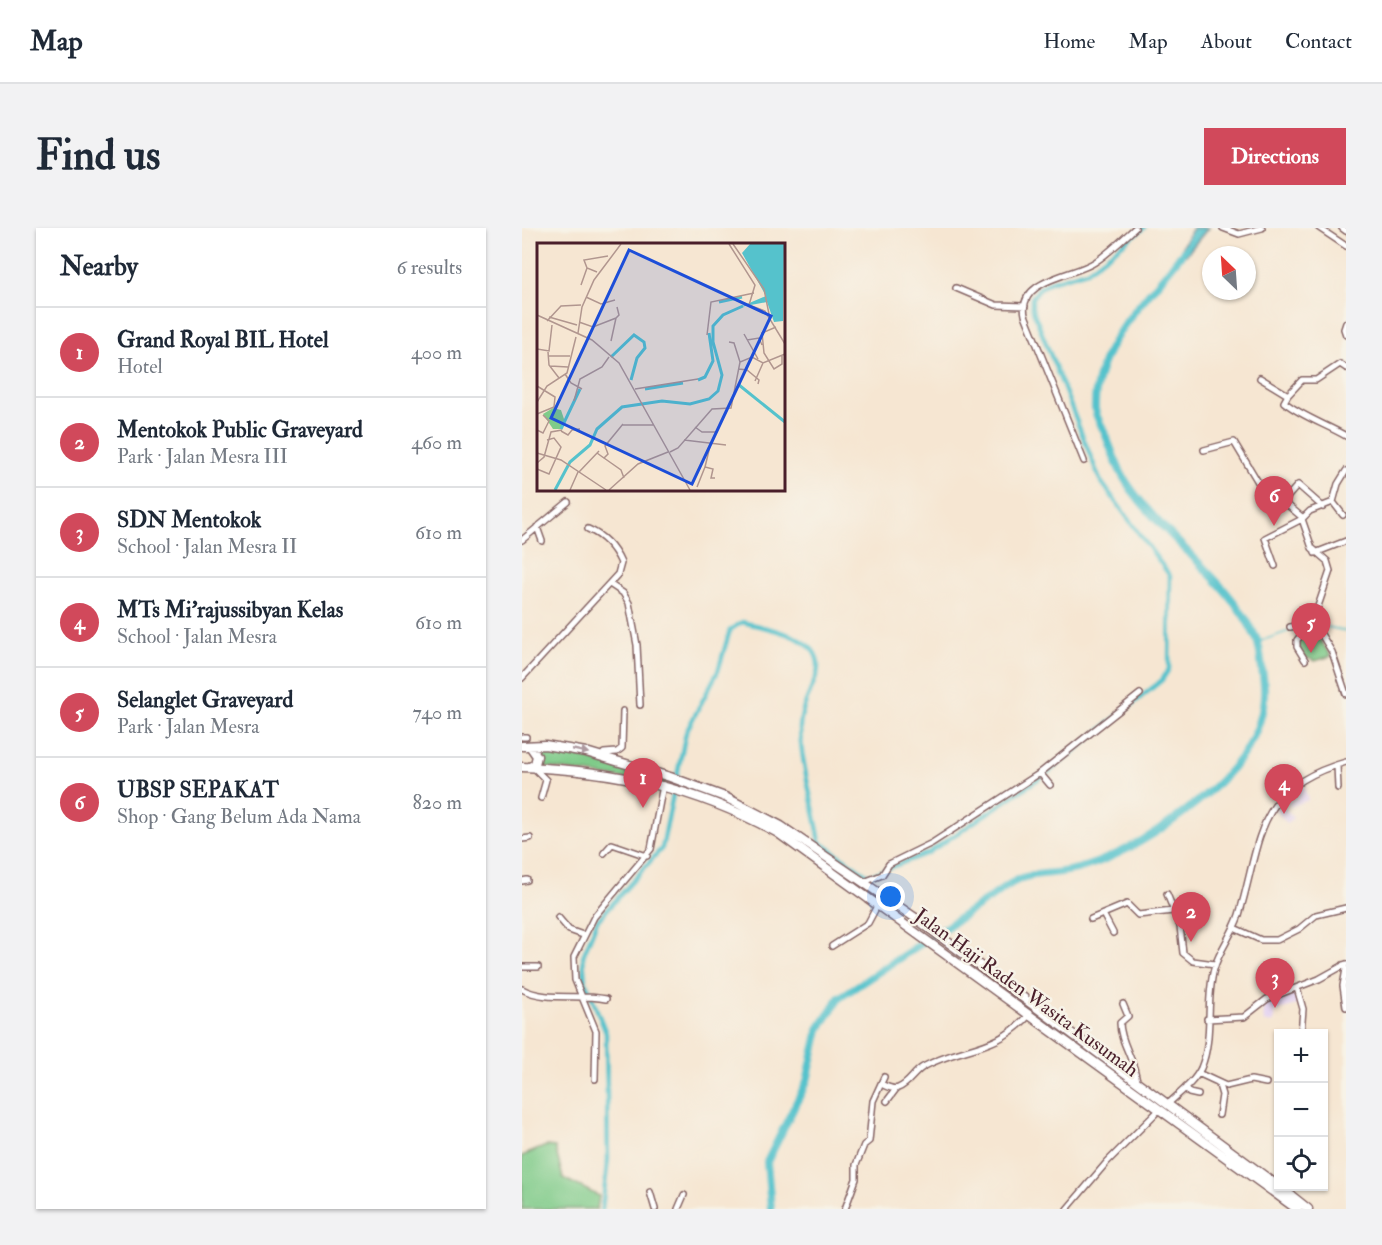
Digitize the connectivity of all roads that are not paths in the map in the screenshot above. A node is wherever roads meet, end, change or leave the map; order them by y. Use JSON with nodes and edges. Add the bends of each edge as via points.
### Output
{"nodes":[{"id":1,"x":1135,"y":228,"type":"edge"},
{"id":2,"x":1223,"y":228,"type":"edge"},
{"id":3,"x":1262,"y":228,"type":"edge"},
{"id":4,"x":1319,"y":228,"type":"edge"},
{"id":5,"x":1342,"y":228,"type":"edge"},
{"id":6,"x":1346,"y":231,"type":"edge"},
{"id":7,"x":1346,"y":246,"type":"edge"},
{"id":8,"x":956,"y":288,"type":"dead end"},
{"id":9,"x":1025,"y":306,"type":"junction"},
{"id":10,"x":1346,"y":323,"type":"edge"},
{"id":11,"x":1346,"y":335,"type":"edge"},
{"id":12,"x":1346,"y":368,"type":"edge"},
{"id":13,"x":1260,"y":378,"type":"dead end"},
{"id":14,"x":1288,"y":395,"type":"junction"},
{"id":15,"x":1346,"y":436,"type":"edge"},
{"id":16,"x":1204,"y":450,"type":"dead end"},
{"id":17,"x":1084,"y":461,"type":"dead end"},
{"id":18,"x":1346,"y":471,"type":"edge"},
{"id":19,"x":568,"y":502,"type":"dead end"},
{"id":20,"x":1283,"y":502,"type":"junction"},
{"id":21,"x":1333,"y":502,"type":"junction"},
{"id":22,"x":1323,"y":507,"type":"junction"},
{"id":23,"x":1343,"y":514,"type":"dead end"},
{"id":24,"x":1303,"y":519,"type":"junction"},
{"id":25,"x":537,"y":527,"type":"junction"},
{"id":26,"x":588,"y":529,"type":"dead end"},
{"id":27,"x":523,"y":537,"type":"edge"},
{"id":28,"x":542,"y":541,"type":"dead end"},
{"id":29,"x":1346,"y":541,"type":"edge"},
{"id":30,"x":1315,"y":553,"type":"junction"},
{"id":31,"x":1275,"y":566,"type":"dead end"},
{"id":32,"x":611,"y":585,"type":"junction"},
{"id":33,"x":1290,"y":627,"type":"dead end"},
{"id":34,"x":1315,"y":627,"type":"junction"},
{"id":35,"x":1305,"y":660,"type":"dead end"},
{"id":36,"x":522,"y":678,"type":"edge"},
{"id":37,"x":1140,"y":694,"type":"dead end"},
{"id":38,"x":1346,"y":694,"type":"edge"},
{"id":39,"x":640,"y":705,"type":"dead end"},
{"id":40,"x":623,"y":711,"type":"dead end"},
{"id":41,"x":525,"y":742,"type":"edge"},
{"id":42,"x":601,"y":757,"type":"junction"},
{"id":43,"x":1346,"y":762,"type":"edge"},
{"id":44,"x":1337,"y":765,"type":"junction"},
{"id":45,"x":528,"y":767,"type":"edge"},
{"id":46,"x":1042,"y":776,"type":"junction"},
{"id":47,"x":1282,"y":780,"type":"dead end"},
{"id":48,"x":667,"y":782,"type":"junction"},
{"id":49,"x":1050,"y":785,"type":"dead end"},
{"id":50,"x":1338,"y":788,"type":"dead end"},
{"id":51,"x":1287,"y":792,"type":"junction"},
{"id":52,"x":541,"y":798,"type":"dead end"},
{"id":53,"x":779,"y":829,"type":"junction"},
{"id":54,"x":530,"y":838,"type":"dead end"},
{"id":55,"x":522,"y":840,"type":"edge"},
{"id":56,"x":604,"y":852,"type":"dead end"},
{"id":57,"x":647,"y":856,"type":"junction"},
{"id":58,"x":862,"y":883,"type":"junction"},
{"id":59,"x":1167,"y":894,"type":"dead end"},
{"id":60,"x":878,"y":904,"type":"junction"},
{"id":61,"x":1346,"y":908,"type":"edge"},
{"id":62,"x":1173,"y":911,"type":"junction"},
{"id":63,"x":1103,"y":914,"type":"junction"},
{"id":64,"x":558,"y":917,"type":"dead end"},
{"id":65,"x":1091,"y":919,"type":"dead end"},
{"id":66,"x":1234,"y":928,"type":"junction"},
{"id":67,"x":1113,"y":933,"type":"dead end"},
{"id":68,"x":583,"y":935,"type":"junction"},
{"id":69,"x":832,"y":946,"type":"dead end"},
{"id":70,"x":953,"y":951,"type":"junction"},
{"id":71,"x":1215,"y":964,"type":"junction"},
{"id":72,"x":1344,"y":965,"type":"edge"},
{"id":73,"x":522,"y":967,"type":"edge"},
{"id":74,"x":538,"y":967,"type":"dead end"},
{"id":75,"x":1278,"y":971,"type":"dead end"},
{"id":76,"x":1297,"y":987,"type":"junction"},
{"id":77,"x":522,"y":990,"type":"edge"},
{"id":78,"x":1279,"y":994,"type":"junction"},
{"id":79,"x":584,"y":998,"type":"junction"},
{"id":80,"x":606,"y":999,"type":"dead end"},
{"id":81,"x":1123,"y":1004,"type":"dead end"},
{"id":82,"x":1346,"y":1007,"type":"edge"},
{"id":83,"x":1030,"y":1014,"type":"junction"},
{"id":84,"x":1208,"y":1019,"type":"junction"},
{"id":85,"x":1301,"y":1029,"type":"edge"},
{"id":86,"x":1198,"y":1073,"type":"junction"},
{"id":87,"x":884,"y":1077,"type":"dead end"},
{"id":88,"x":595,"y":1079,"type":"dead end"},
{"id":89,"x":1124,"y":1079,"type":"junction"},
{"id":90,"x":1218,"y":1083,"type":"junction"},
{"id":91,"x":1266,"y":1083,"type":"dead end"},
{"id":92,"x":880,"y":1084,"type":"junction"},
{"id":93,"x":1137,"y":1084,"type":"junction"},
{"id":94,"x":1186,"y":1087,"type":"junction"},
{"id":95,"x":896,"y":1089,"type":"junction"},
{"id":96,"x":1198,"y":1095,"type":"dead end"},
{"id":97,"x":887,"y":1101,"type":"dead end"},
{"id":98,"x":1166,"y":1106,"type":"junction"},
{"id":99,"x":1219,"y":1115,"type":"dead end"},
{"id":100,"x":1215,"y":1145,"type":"junction"},
{"id":101,"x":1274,"y":1183,"type":"edge"},
{"id":102,"x":1285,"y":1191,"type":"edge"},
{"id":103,"x":650,"y":1192,"type":"dead end"},
{"id":104,"x":684,"y":1195,"type":"dead end"},
{"id":105,"x":655,"y":1209,"type":"edge"},
{"id":106,"x":678,"y":1209,"type":"edge"},
{"id":107,"x":845,"y":1209,"type":"edge"},
{"id":108,"x":1067,"y":1209,"type":"edge"},
{"id":109,"x":1297,"y":1209,"type":"edge"},
{"id":110,"x":1308,"y":1209,"type":"edge"}],
"edges":[{"from":1,"to":9,"type":"street","via":[[1095,262],[1037,286]]},
{"from":2,"to":3,"type":"street","via":[[1239,234]]},
{"from":4,"to":7,"type":"street"},
{"from":5,"to":6,"type":"street"},
{"from":8,"to":9,"type":"street","via":[[996,305]]},
{"from":9,"to":17,"type":"street"},
{"from":10,"to":11,"type":"street"},
{"from":12,"to":14,"type":"street","via":[[1340,364],[1316,380],[1302,380]]},
{"from":13,"to":14,"type":"street"},
{"from":14,"to":15,"type":"street","via":[[1284,402],[1297,412]]},
{"from":16,"to":20,"type":"street","via":[[1234,442],[1258,482],[1276,490]]},
{"from":18,"to":21,"type":"street"},
{"from":19,"to":25,"type":"street"},
{"from":20,"to":22,"type":"street","via":[[1298,485]]},
{"from":20,"to":24,"type":"street"},
{"from":21,"to":22,"type":"street"},
{"from":21,"to":23,"type":"street"},
{"from":22,"to":24,"type":"street"},
{"from":24,"to":30,"type":"street"},
{"from":24,"to":31,"type":"street","via":[[1265,538]]},
{"from":25,"to":27,"type":"street"},
{"from":25,"to":28,"type":"street"},
{"from":26,"to":32,"type":"street","via":[[607,541],[621,563]]},
{"from":29,"to":30,"type":"street"},
{"from":30,"to":34,"type":"street","via":[[1327,561],[1330,571],[1314,612]]},
{"from":32,"to":36,"type":"street"},
{"from":32,"to":39,"type":"street","via":[[629,603],[637,645]]},
{"from":33,"to":34,"type":"street"},
{"from":34,"to":35,"type":"street","via":[[1297,640]]},
{"from":34,"to":38,"type":"street","via":[[1332,652]]},
{"from":37,"to":46,"type":"street"},
{"from":40,"to":42,"type":"street","via":[[622,748]]},
{"from":41,"to":42,"type":"highway","name":"Jalan Haji Raden Wasita Kusumah","one_way":true},
{"from":41,"to":45,"type":"highway","via":[[537,756],[535,764]]},
{"from":42,"to":48,"type":"highway","name":"Jalan Haji Raden Wasita Kusumah"},
{"from":43,"to":44,"type":"street"},
{"from":44,"to":50,"type":"street"},
{"from":44,"to":51,"type":"street"},
{"from":45,"to":48,"type":"highway","name":"Jalan Haji Raden Wasita Kusumah"},
{"from":45,"to":52,"type":"street","via":[[546,780]]},
{"from":46,"to":49,"type":"street"},
{"from":46,"to":58,"type":"street","via":[[878,877]]},
{"from":47,"to":51,"type":"street"},
{"from":48,"to":53,"type":"highway","name":"Jalan Haji Raden Wasita Kusumah"},
{"from":48,"to":57,"type":"street"},
{"from":51,"to":66,"type":"street","via":[[1266,820]]},
{"from":53,"to":58,"type":"highway","name":"Jalan Haji Raden Wasita Kusumah"},
{"from":53,"to":60,"type":"highway","name":"Jalan Haji Raden Wasita Kusumah"},
{"from":54,"to":55,"type":"street"},
{"from":56,"to":57,"type":"street","via":[[612,844]]},
{"from":57,"to":68,"type":"street"},
{"from":58,"to":70,"type":"highway","name":"Jalan Haji Raden Wasita Kusumah","via":[[914,917]]},
{"from":59,"to":62,"type":"street"},
{"from":60,"to":69,"type":"street","via":[[868,923]]},
{"from":60,"to":70,"type":"highway","name":"Jalan Haji Raden Wasita Kusumah"},
{"from":61,"to":66,"type":"street","via":[[1316,915],[1277,940],[1263,941]]},
{"from":62,"to":63,"type":"street","via":[[1138,915],[1127,904]]},
{"from":62,"to":71,"type":"street","via":[[1186,956]]},
{"from":63,"to":65,"type":"street"},
{"from":63,"to":67,"type":"street"},
{"from":64,"to":68,"type":"street","via":[[569,930]]},
{"from":66,"to":71,"type":"street"},
{"from":68,"to":79,"type":"street","via":[[573,969]]},
{"from":70,"to":83,"type":"highway","name":"Jalan Haji Raden Wasita Kusumah"},
{"from":70,"to":89,"type":"highway","name":"Jalan Haji Raden Wasita Kusumah"},
{"from":71,"to":84,"type":"street"},
{"from":72,"to":76,"type":"street"},
{"from":72,"to":82,"type":"street"},
{"from":73,"to":74,"type":"street"},
{"from":75,"to":78,"type":"street","via":[[1274,979]]},
{"from":76,"to":78,"type":"street"},
{"from":76,"to":85,"type":"street","via":[[1303,1006]]},
{"from":77,"to":79,"type":"street","via":[[538,997],[559,994]]},
{"from":78,"to":84,"type":"street","via":[[1244,1017]]},
{"from":79,"to":80,"type":"street"},
{"from":79,"to":88,"type":"street","via":[[596,1031]]},
{"from":81,"to":93,"type":"street","via":[[1128,1016],[1119,1026],[1133,1059]]},
{"from":83,"to":89,"type":"highway","name":"Jalan Haji Raden Wasita Kusumah"},
{"from":83,"to":95,"type":"street","via":[[1009,1034],[924,1067]]},
{"from":84,"to":86,"type":"street","via":[[1207,1047]]},
{"from":86,"to":90,"type":"street"},
{"from":86,"to":94,"type":"street"},
{"from":87,"to":92,"type":"street"},
{"from":89,"to":93,"type":"highway","name":"Jalan Haji Raden Wasita Kusumah"},
{"from":89,"to":98,"type":"highway","name":"Jalan Haji Raden Wasita Kusumah"},
{"from":90,"to":91,"type":"street"},
{"from":90,"to":99,"type":"street","via":[[1222,1095]]},
{"from":92,"to":95,"type":"street"},
{"from":92,"to":107,"type":"street","via":[[873,1101],[869,1141],[856,1165],[856,1179]]},
{"from":93,"to":98,"type":"highway","name":"Jalan Haji Raden Wasita Kusumah"},
{"from":94,"to":96,"type":"street","via":[[1189,1093]]},
{"from":94,"to":98,"type":"street"},
{"from":95,"to":97,"type":"street"},
{"from":98,"to":100,"type":"highway","name":"Jalan Haji Raden Wasita Kusumah"},
{"from":98,"to":108,"type":"street","via":[[1107,1162]]},
{"from":100,"to":101,"type":"highway","name":"Jalan Haji Raden Wasita Kusumah"},
{"from":100,"to":109,"type":"highway","name":"Jalan Haji Raden Wasita Kusumah"},
{"from":102,"to":110,"type":"highway","name":"Jalan Haji Raden Wasita Kusumah"},
{"from":103,"to":105,"type":"street"},
{"from":104,"to":106,"type":"street"}]}
